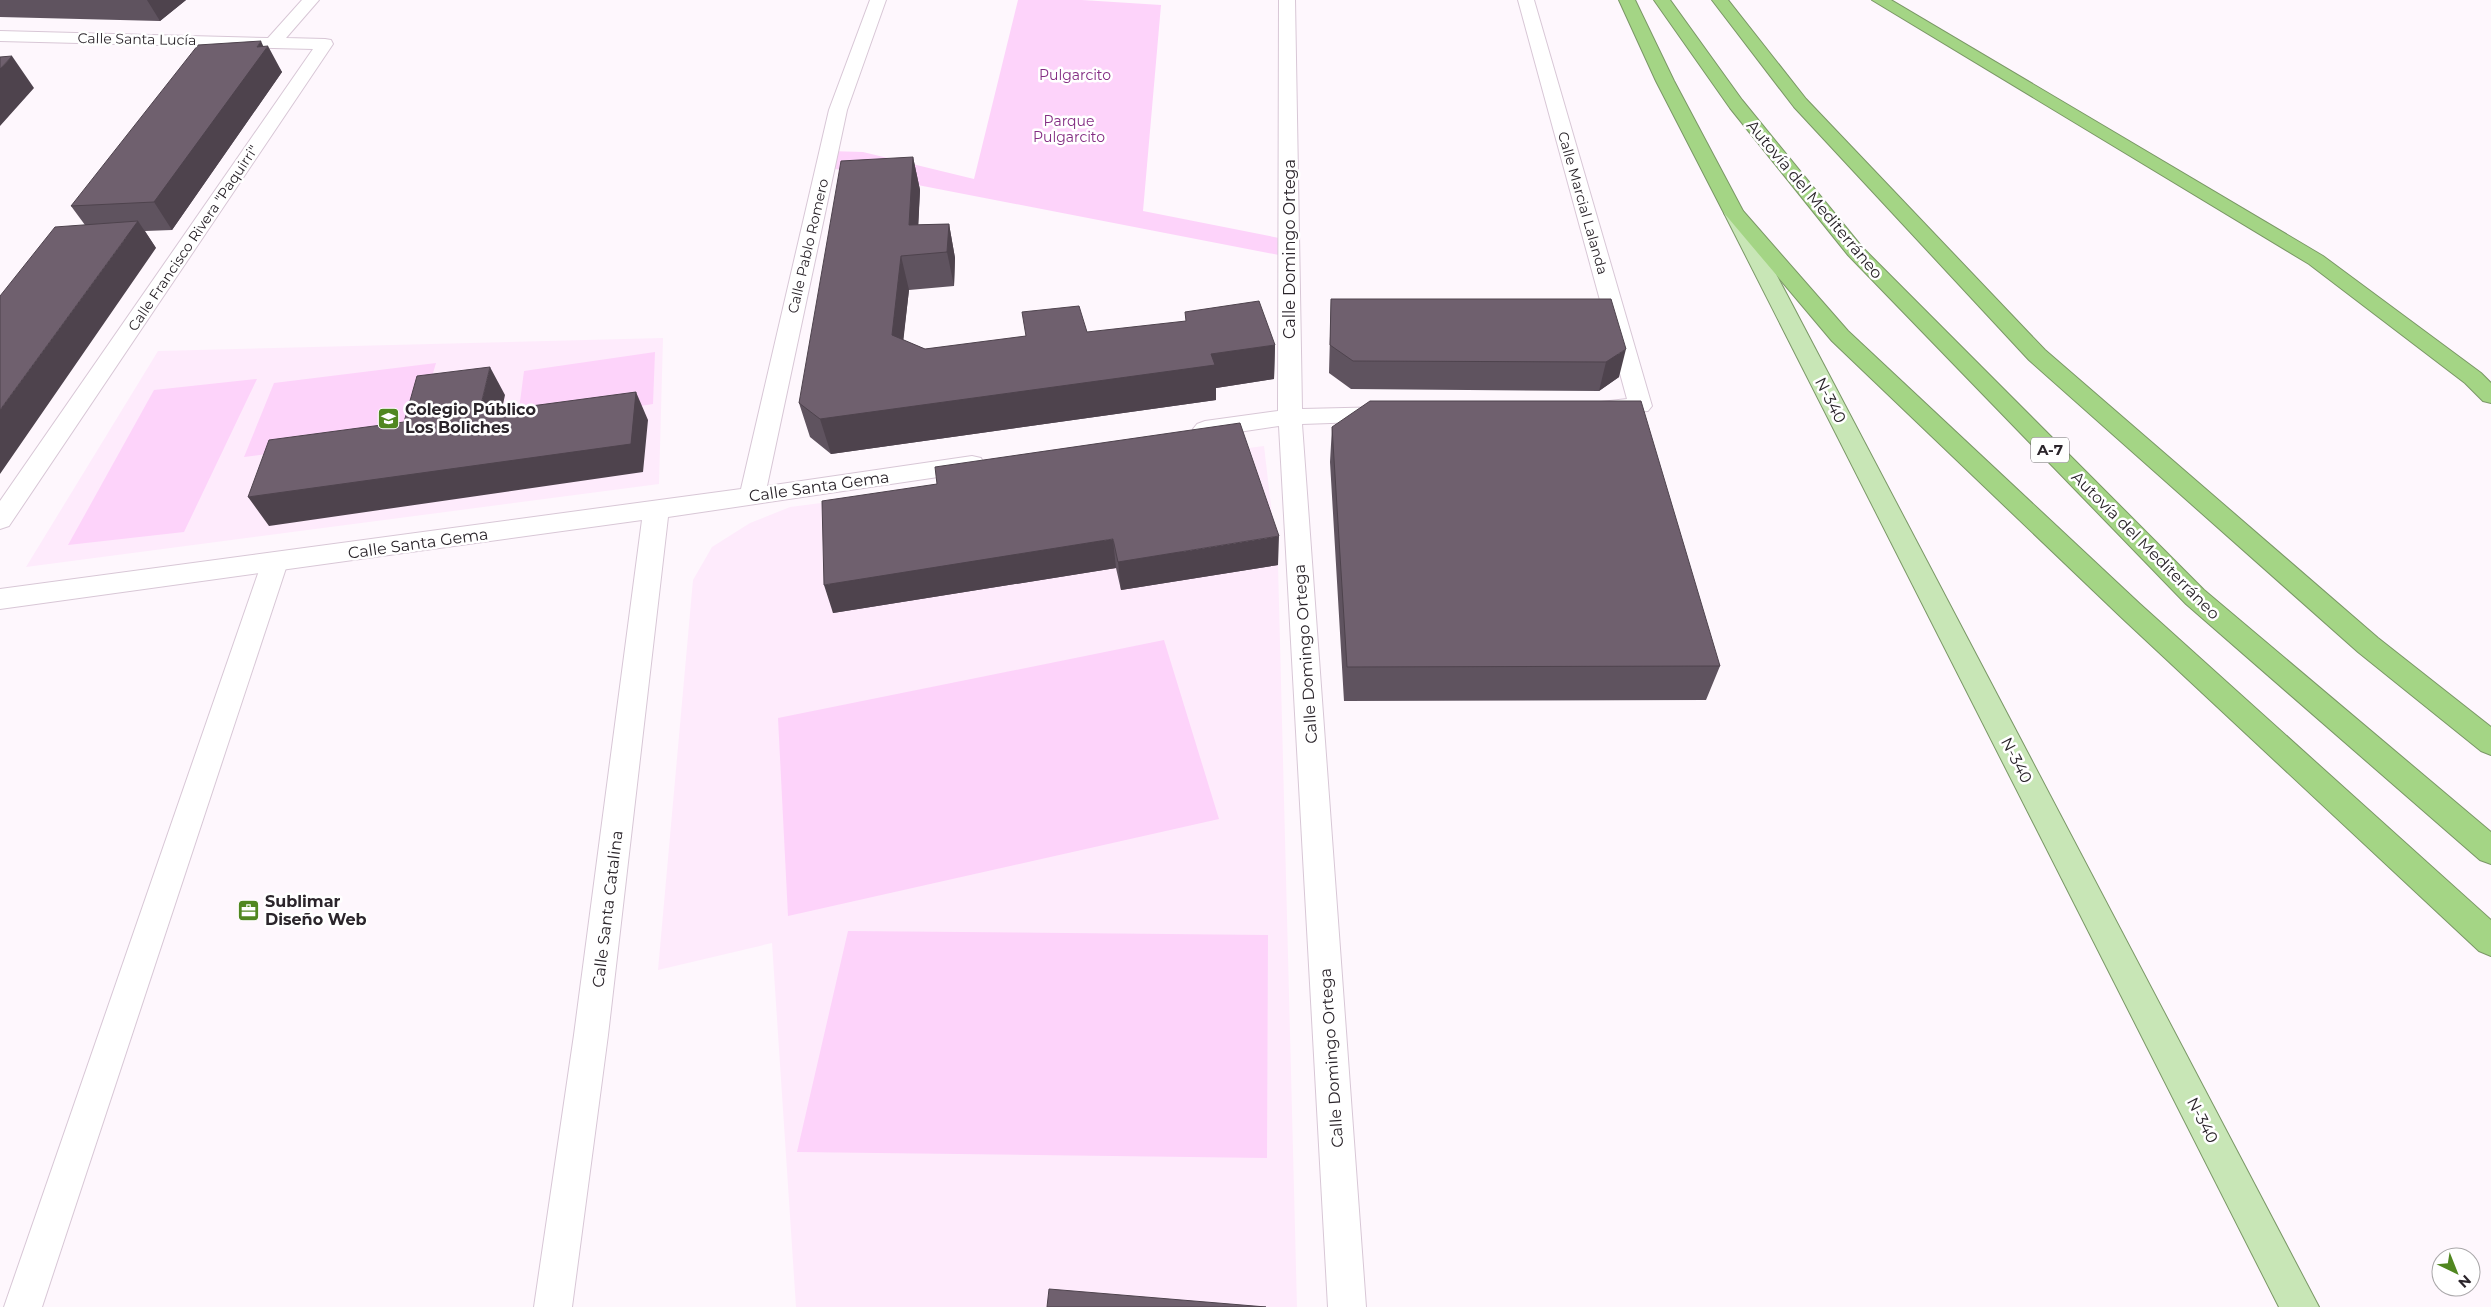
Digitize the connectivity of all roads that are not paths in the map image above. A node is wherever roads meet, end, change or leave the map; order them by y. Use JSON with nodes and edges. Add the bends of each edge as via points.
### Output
{"nodes":[{"id":1,"x":310,"y":0,"type":"edge"},
{"id":2,"x":878,"y":0,"type":"edge"},
{"id":3,"x":1287,"y":0,"type":"edge"},
{"id":4,"x":1526,"y":0,"type":"edge"},
{"id":5,"x":1627,"y":0,"type":"edge"},
{"id":6,"x":1662,"y":0,"type":"edge"},
{"id":7,"x":1720,"y":0,"type":"edge"},
{"id":8,"x":1880,"y":0,"type":"edge"},
{"id":9,"x":0,"y":36,"type":"edge"},
{"id":10,"x":273,"y":42,"type":"junction"},
{"id":11,"x":1734,"y":213,"type":"junction"},
{"id":12,"x":2491,"y":396,"type":"edge"},
{"id":13,"x":1590,"y":407,"type":"edge"},
{"id":14,"x":1410,"y":413,"type":"edge"},
{"id":15,"x":1290,"y":417,"type":"junction"},
{"id":16,"x":1183,"y":433,"type":"edge"},
{"id":17,"x":997,"y":460,"type":"edge"},
{"id":18,"x":752,"y":496,"type":"junction"},
{"id":19,"x":656,"y":510,"type":"junction"},
{"id":20,"x":0,"y":520,"type":"edge"},
{"id":21,"x":275,"y":562,"type":"junction"},
{"id":22,"x":0,"y":599,"type":"edge"},
{"id":23,"x":2491,"y":743,"type":"edge"},
{"id":24,"x":2491,"y":851,"type":"edge"},
{"id":25,"x":2491,"y":941,"type":"edge"},
{"id":26,"x":23,"y":1307,"type":"edge"},
{"id":27,"x":552,"y":1307,"type":"edge"},
{"id":28,"x":1347,"y":1307,"type":"edge"},
{"id":29,"x":2300,"y":1307,"type":"edge"}],
"edges":[{"from":1,"to":10,"type":"street"},
{"from":2,"to":18,"type":"street","name":"Calle Pablo Romero","via":[[838,110]]},
{"from":3,"to":15,"type":"street","name":"Calle Domingo Ortega"},
{"from":4,"to":13,"type":"street","name":"Calle Marcial Lalanda","via":[[1640,406]]},
{"from":5,"to":11,"type":"highway"},
{"from":6,"to":24,"type":"highway","name":"Autovía del Mediterráneo","number":"A-7","via":[[1736,104],[1854,251],[2195,597]]},
{"from":7,"to":23,"type":"highway","via":[[1800,103],[2037,355],[2368,645]]},
{"from":8,"to":12,"type":"highway","via":[[2316,260],[2473,378]]},
{"from":9,"to":10,"type":"street","name":"Calle Santa Lucía"},
{"from":10,"to":20,"type":"street","name":"Calle Francisco Rivera \"Paquirri\"","via":[[325,44]]},
{"from":11,"to":25,"type":"highway","via":[[1840,336],[2131,612]]},
{"from":11,"to":29,"type":"main road","name":"N-340"},
{"from":14,"to":15,"type":"street"},
{"from":15,"to":16,"type":"street"},
{"from":15,"to":28,"type":"street","name":"Calle Domingo Ortega"},
{"from":17,"to":18,"type":"street","name":"Calle Santa Gema"},
{"from":18,"to":19,"type":"street","name":"Calle Santa Gema"},
{"from":19,"to":21,"type":"street","name":"Calle Santa Gema"},
{"from":19,"to":27,"type":"street","name":"Calle Santa Catalina","via":[[591,1035]]},
{"from":21,"to":22,"type":"street","name":"Calle Santa Gema"},
{"from":21,"to":26,"type":"street"}]}
